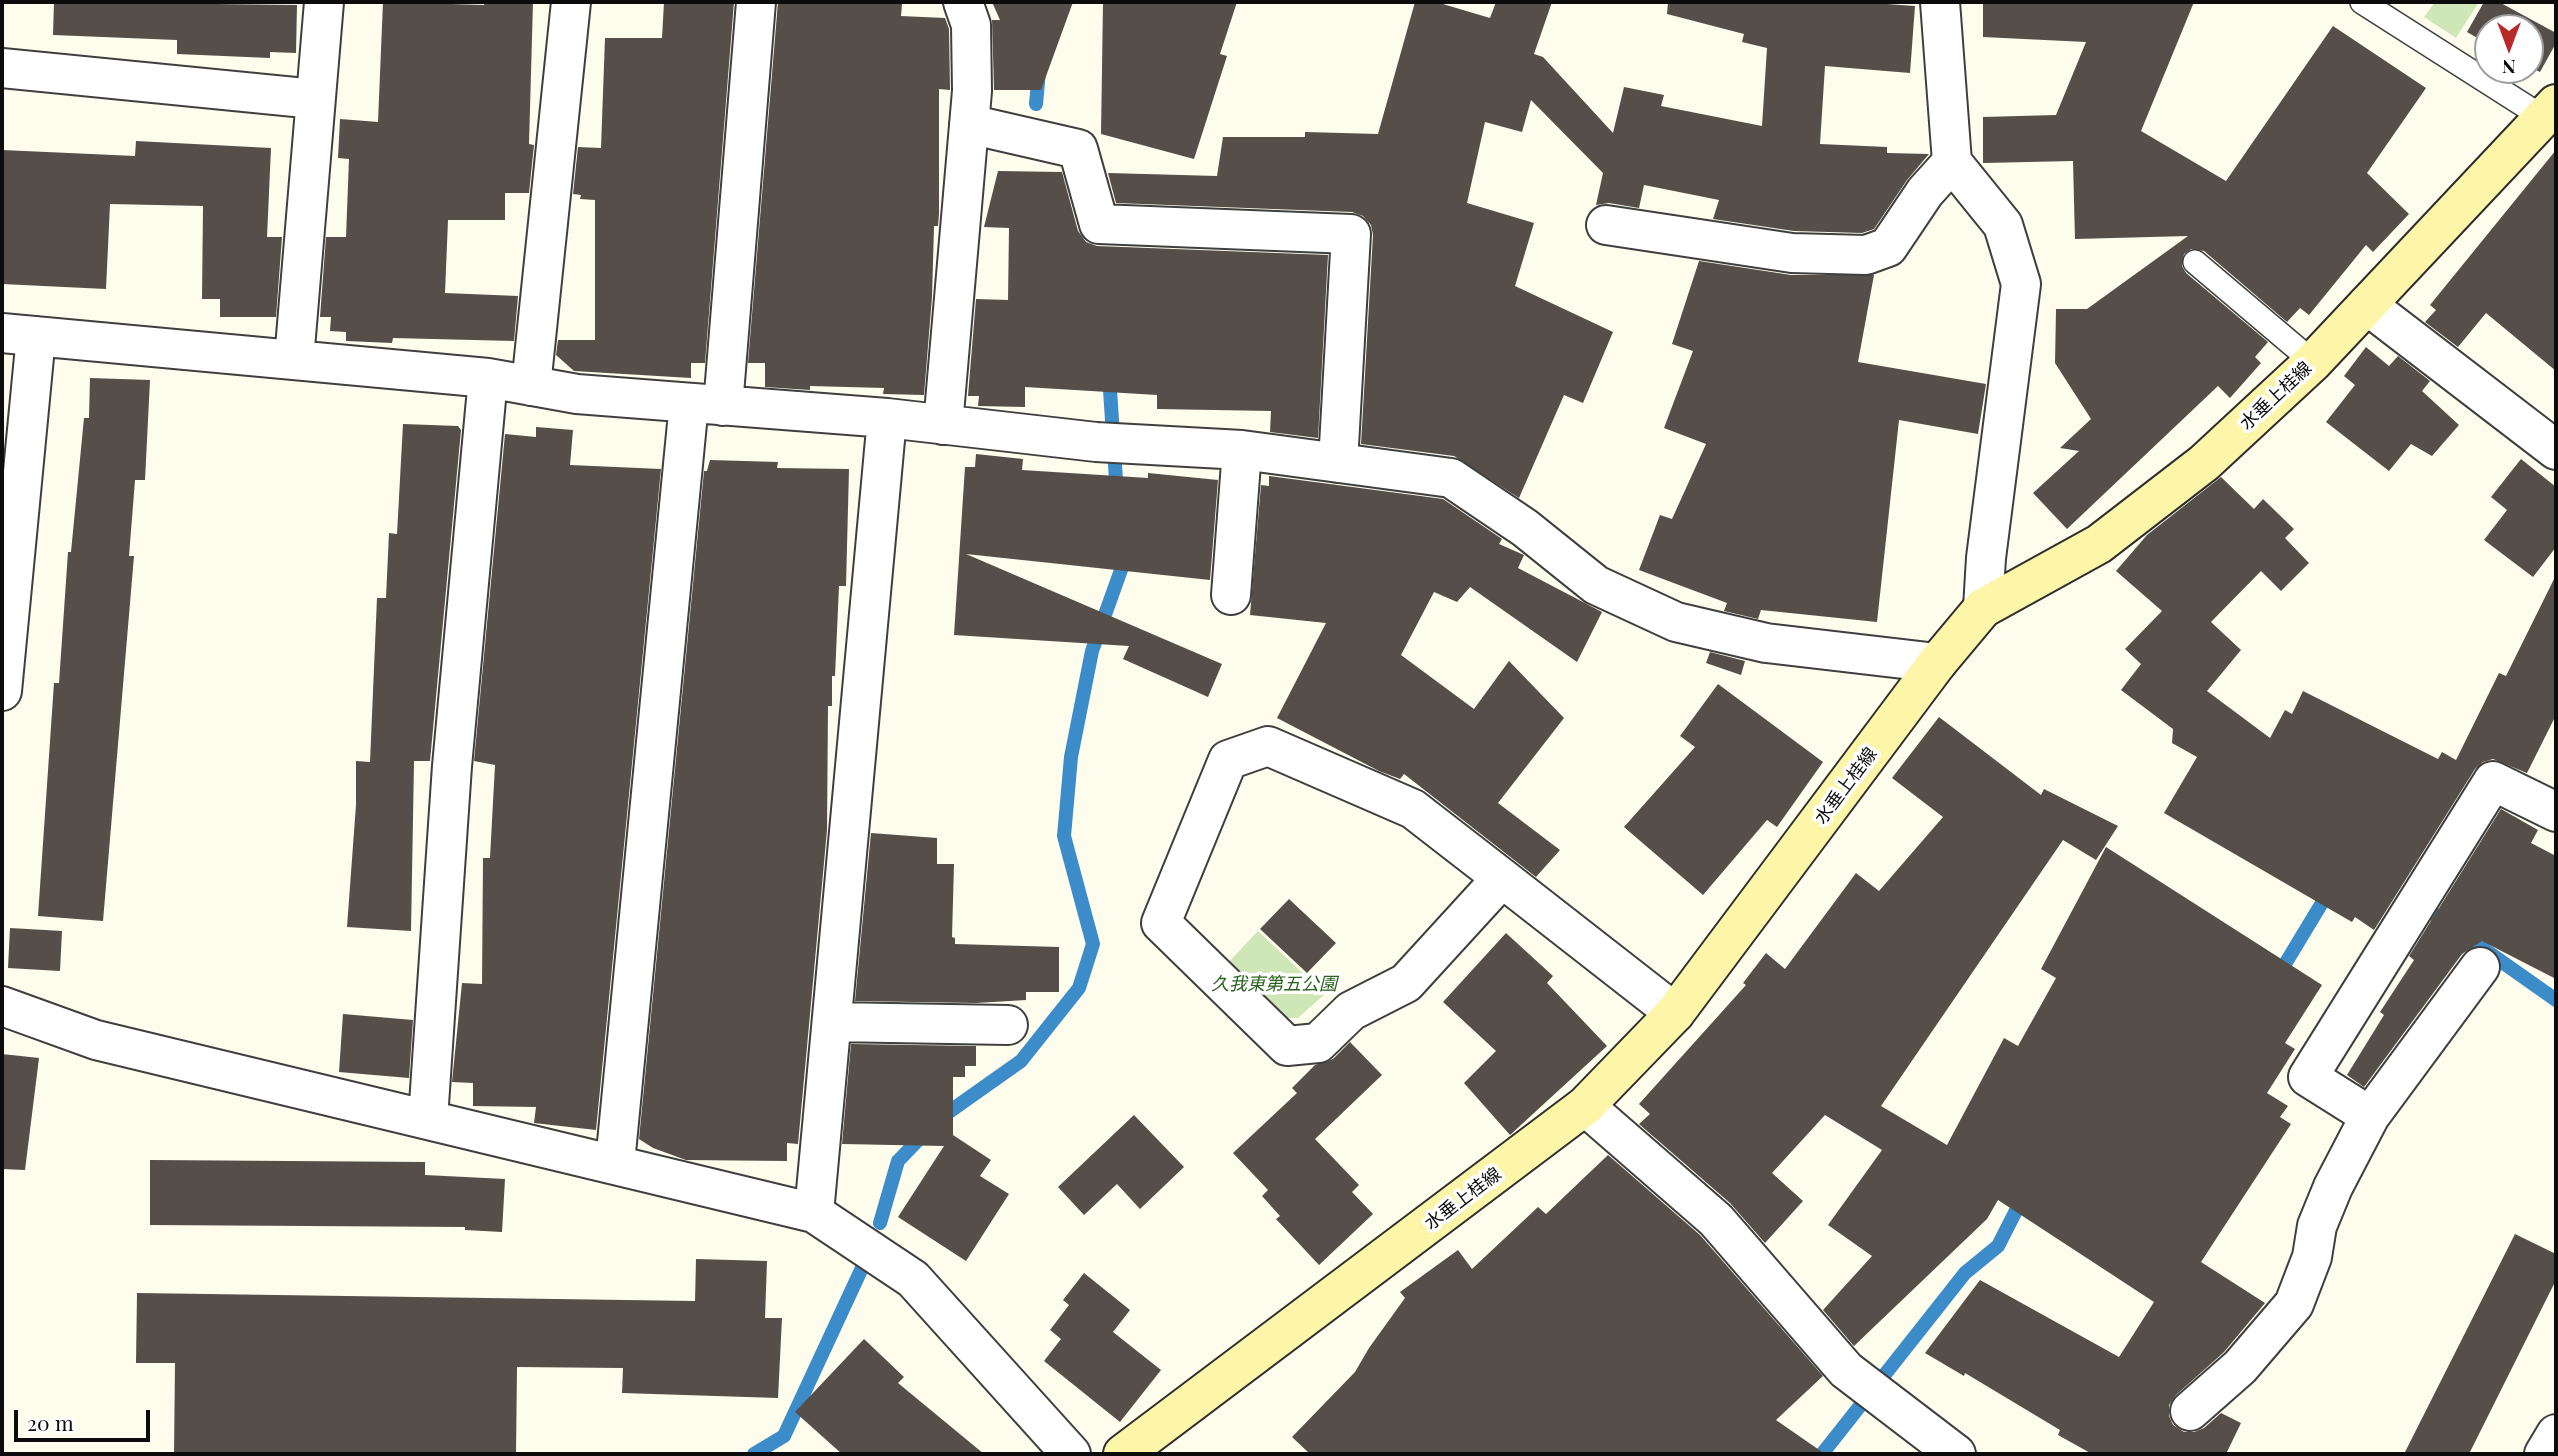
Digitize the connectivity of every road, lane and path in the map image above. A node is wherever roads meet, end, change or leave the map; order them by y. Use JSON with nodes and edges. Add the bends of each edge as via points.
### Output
{"nodes":[{"id":1,"x":324,"y":2,"type":"edge"},
{"id":2,"x":571,"y":2,"type":"edge"},
{"id":3,"x":756,"y":2,"type":"edge"},
{"id":4,"x":963,"y":2,"type":"edge"},
{"id":5,"x":1940,"y":2,"type":"edge"},
{"id":6,"x":2362,"y":2,"type":"edge"},
{"id":7,"x":2,"y":68,"type":"edge"},
{"id":8,"x":315,"y":99,"type":"junction"},
{"id":9,"x":2550,"y":111,"type":"edge"},
{"id":10,"x":969,"y":124,"type":"junction"},
{"id":11,"x":1952,"y":162,"type":"junction"},
{"id":12,"x":1606,"y":225,"type":"dead end"},
{"id":13,"x":2195,"y":262,"type":"dead end"},
{"id":14,"x":2367,"y":305,"type":"junction"},
{"id":15,"x":19,"y":335,"type":"edge"},
{"id":16,"x":294,"y":360,"type":"junction"},
{"id":17,"x":2313,"y":362,"type":"junction"},
{"id":18,"x":488,"y":379,"type":"junction"},
{"id":19,"x":531,"y":386,"type":"junction"},
{"id":20,"x":706,"y":405,"type":"junction"},
{"id":21,"x":887,"y":418,"type":"junction"},
{"id":22,"x":943,"y":425,"type":"junction"},
{"id":23,"x":1242,"y":450,"type":"junction"},
{"id":24,"x":2556,"y":450,"type":"edge"},
{"id":25,"x":1338,"y":463,"type":"junction"},
{"id":26,"x":1231,"y":594,"type":"dead end"},
{"id":27,"x":1983,"y":608,"type":"junction"},
{"id":28,"x":1937,"y":663,"type":"junction"},
{"id":29,"x":2,"y":691,"type":"edge"},
{"id":30,"x":2556,"y":812,"type":"edge"},
{"id":31,"x":1502,"y":878,"type":"junction"},
{"id":32,"x":2480,"y":967,"type":"dead end"},
{"id":33,"x":2,"y":1006,"type":"edge"},
{"id":34,"x":1675,"y":1013,"type":"junction"},
{"id":35,"x":832,"y":1022,"type":"junction"},
{"id":36,"x":1008,"y":1025,"type":"dead end"},
{"id":37,"x":1584,"y":1106,"type":"junction"},
{"id":38,"x":2370,"y":1116,"type":"junction"},
{"id":39,"x":428,"y":1119,"type":"junction"},
{"id":40,"x":615,"y":1163,"type":"junction"},
{"id":41,"x":814,"y":1213,"type":"junction"},
{"id":42,"x":2190,"y":1411,"type":"dead end"},
{"id":43,"x":2556,"y":1434,"type":"edge"},
{"id":44,"x":1071,"y":1454,"type":"edge"},
{"id":45,"x":1123,"y":1454,"type":"edge"},
{"id":46,"x":1956,"y":1454,"type":"edge"},
{"id":47,"x":2544,"y":1454,"type":"edge"}],
"edges":[{"from":1,"to":8,"type":"street"},
{"from":2,"to":19,"type":"street"},
{"from":3,"to":20,"type":"street"},
{"from":4,"to":10,"type":"street","via":[[971,25]]},
{"from":5,"to":11,"type":"street"},
{"from":6,"to":9,"type":"lane"},
{"from":7,"to":8,"type":"street"},
{"from":8,"to":16,"type":"street"},
{"from":9,"to":14,"type":"main road","name":"水垂上桂線"},
{"from":10,"to":22,"type":"street"},
{"from":10,"to":25,"type":"street","via":[[1078,149],[1099,224],[1351,234]]},
{"from":11,"to":12,"type":"street","via":[[1888,247],[1866,255],[1792,253]]},
{"from":11,"to":27,"type":"street","via":[[2003,225],[2021,284]]},
{"from":13,"to":17,"type":"lane"},
{"from":14,"to":17,"type":"main road","name":"水垂上桂線"},
{"from":14,"to":24,"type":"street"},
{"from":15,"to":16,"type":"street"},
{"from":15,"to":29,"type":"street"},
{"from":16,"to":18,"type":"street"},
{"from":17,"to":27,"type":"main road","name":"水垂上桂線","via":[[2204,463],[2099,544]]},
{"from":18,"to":19,"type":"street"},
{"from":18,"to":39,"type":"street","via":[[452,766]]},
{"from":19,"to":20,"type":"street"},
{"from":20,"to":21,"type":"street"},
{"from":20,"to":40,"type":"street"},
{"from":21,"to":22,"type":"street"},
{"from":21,"to":35,"type":"street"},
{"from":22,"to":23,"type":"street","via":[[1110,443]]},
{"from":23,"to":25,"type":"street"},
{"from":23,"to":26,"type":"street"},
{"from":25,"to":28,"type":"street","via":[[1451,478],[1525,528],[1596,585],[1676,622],[1766,643]]},
{"from":27,"to":28,"type":"main road","name":"水垂上桂線"},
{"from":28,"to":34,"type":"main road","name":"水垂上桂線"},
{"from":30,"to":38,"type":"street","via":[[2493,781],[2308,1077]]},
{"from":31,"to":31,"type":"street","via":[[1413,809],[1268,746],[1228,760],[1161,923],[1286,1046],[1318,1043],[1351,1011],[1406,983]]},
{"from":31,"to":34,"type":"street"},
{"from":32,"to":38,"type":"street"},
{"from":33,"to":39,"type":"street","via":[[96,1040]]},
{"from":34,"to":37,"type":"main road","name":"水垂上桂線"},
{"from":35,"to":36,"type":"street"},
{"from":35,"to":41,"type":"street"},
{"from":37,"to":45,"type":"main road","name":"水垂上桂線"},
{"from":37,"to":46,"type":"street","via":[[1716,1220],[1846,1370]]},
{"from":38,"to":42,"type":"street","via":[[2322,1214],[2294,1304],[2240,1367]]},
{"from":39,"to":40,"type":"street"},
{"from":40,"to":41,"type":"street"},
{"from":41,"to":44,"type":"street","via":[[913,1279]]},
{"from":43,"to":47,"type":"street"}]}
